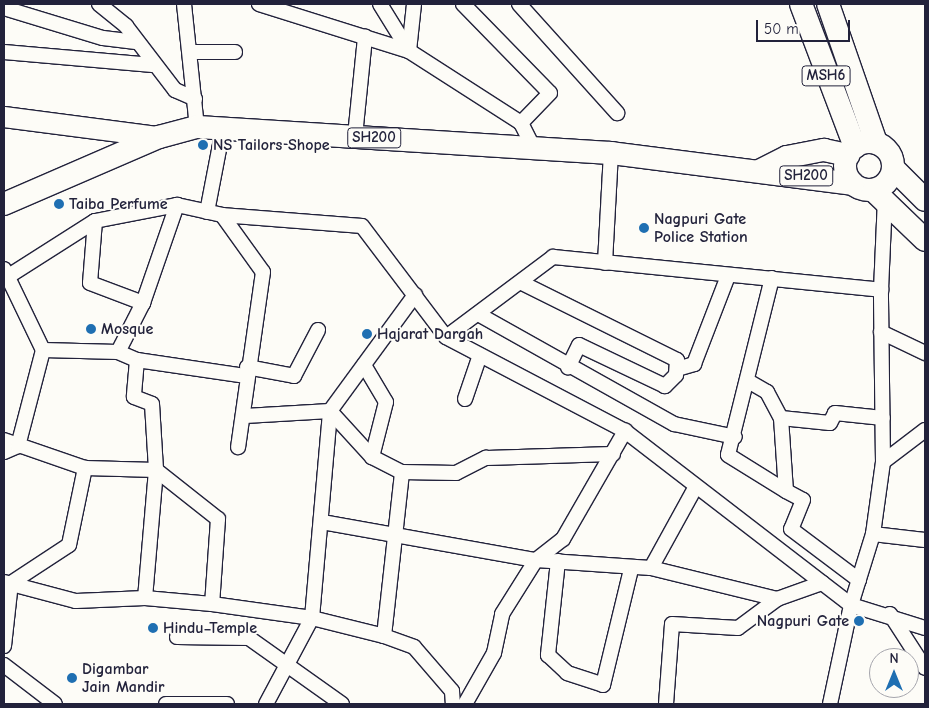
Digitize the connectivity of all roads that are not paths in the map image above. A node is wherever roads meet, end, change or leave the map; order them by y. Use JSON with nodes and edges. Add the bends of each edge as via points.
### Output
{"nodes":[{"id":1,"x":99,"y":4,"type":"edge"},
{"id":2,"x":184,"y":4,"type":"edge"},
{"id":3,"x":259,"y":4,"type":"edge"},
{"id":4,"x":380,"y":4,"type":"edge"},
{"id":5,"x":414,"y":4,"type":"edge"},
{"id":6,"x":463,"y":4,"type":"edge"},
{"id":7,"x":519,"y":4,"type":"edge"},
{"id":8,"x":801,"y":4,"type":"edge"},
{"id":9,"x":828,"y":4,"type":"edge"},
{"id":10,"x":4,"y":8,"type":"edge"},
{"id":11,"x":365,"y":37,"type":"junction"},
{"id":12,"x":136,"y":42,"type":"junction"},
{"id":13,"x":410,"y":51,"type":"junction"},
{"id":14,"x":4,"y":52,"type":"edge"},
{"id":15,"x":190,"y":52,"type":"junction"},
{"id":16,"x":235,"y":52,"type":"dead end"},
{"id":17,"x":152,"y":65,"type":"junction"},
{"id":18,"x":195,"y":99,"type":"junction"},
{"id":19,"x":618,"y":113,"type":"dead end"},
{"id":20,"x":4,"y":117,"type":"edge"},
{"id":21,"x":521,"y":123,"type":"junction"},
{"id":22,"x":197,"y":127,"type":"junction"},
{"id":23,"x":223,"y":129,"type":"junction"},
{"id":24,"x":355,"y":136,"type":"junction"},
{"id":25,"x":159,"y":137,"type":"junction"},
{"id":26,"x":533,"y":147,"type":"junction"},
{"id":27,"x":859,"y":148,"type":"junction"},
{"id":28,"x":612,"y":153,"type":"junction"},
{"id":29,"x":893,"y":168,"type":"junction"},
{"id":30,"x":759,"y":171,"type":"junction"},
{"id":31,"x":870,"y":191,"type":"junction"},
{"id":32,"x":925,"y":200,"type":"edge"},
{"id":33,"x":4,"y":204,"type":"edge"},
{"id":34,"x":177,"y":205,"type":"junction"},
{"id":35,"x":207,"y":212,"type":"junction"},
{"id":36,"x":222,"y":215,"type":"junction"},
{"id":37,"x":95,"y":221,"type":"junction"},
{"id":38,"x":925,"y":240,"type":"edge"},
{"id":39,"x":605,"y":262,"type":"junction"},
{"id":40,"x":5,"y":274,"type":"edge"},
{"id":41,"x":728,"y":276,"type":"junction"},
{"id":42,"x":772,"y":278,"type":"junction"},
{"id":43,"x":522,"y":283,"type":"junction"},
{"id":44,"x":880,"y":290,"type":"junction"},
{"id":45,"x":415,"y":295,"type":"junction"},
{"id":46,"x":142,"y":303,"type":"junction"},
{"id":47,"x":478,"y":314,"type":"junction"},
{"id":48,"x":318,"y":330,"type":"dead end"},
{"id":49,"x":881,"y":332,"type":"junction"},
{"id":50,"x":446,"y":337,"type":"junction"},
{"id":51,"x":43,"y":350,"type":"junction"},
{"id":52,"x":118,"y":352,"type":"junction"},
{"id":53,"x":925,"y":353,"type":"edge"},
{"id":54,"x":480,"y":355,"type":"junction"},
{"id":55,"x":137,"y":360,"type":"junction"},
{"id":56,"x":364,"y":365,"type":"junction"},
{"id":57,"x":568,"y":368,"type":"junction"},
{"id":58,"x":677,"y":369,"type":"junction"},
{"id":59,"x":246,"y":371,"type":"junction"},
{"id":60,"x":748,"y":381,"type":"junction"},
{"id":61,"x":464,"y":399,"type":"dead end"},
{"id":62,"x":330,"y":411,"type":"junction"},
{"id":63,"x":245,"y":416,"type":"junction"},
{"id":64,"x":781,"y":418,"type":"junction"},
{"id":65,"x":883,"y":418,"type":"junction"},
{"id":66,"x":925,"y":430,"type":"edge"},
{"id":67,"x":625,"y":431,"type":"junction"},
{"id":68,"x":735,"y":436,"type":"junction"},
{"id":69,"x":4,"y":440,"type":"edge"},
{"id":70,"x":18,"y":446,"type":"junction"},
{"id":71,"x":238,"y":447,"type":"dead end"},
{"id":72,"x":4,"y":452,"type":"edge"},
{"id":73,"x":613,"y":454,"type":"junction"},
{"id":74,"x":372,"y":456,"type":"junction"},
{"id":75,"x":883,"y":462,"type":"junction"},
{"id":76,"x":85,"y":468,"type":"junction"},
{"id":77,"x":156,"y":470,"type":"junction"},
{"id":78,"x":402,"y":472,"type":"junction"},
{"id":79,"x":695,"y":488,"type":"junction"},
{"id":80,"x":786,"y":490,"type":"junction"},
{"id":81,"x":322,"y":522,"type":"junction"},
{"id":82,"x":873,"y":534,"type":"junction"},
{"id":83,"x":398,"y":539,"type":"junction"},
{"id":84,"x":925,"y":540,"type":"edge"},
{"id":85,"x":536,"y":560,"type":"junction"},
{"id":86,"x":558,"y":561,"type":"junction"},
{"id":87,"x":651,"y":568,"type":"junction"},
{"id":88,"x":631,"y":569,"type":"junction"},
{"id":89,"x":859,"y":580,"type":"junction"},
{"id":90,"x":8,"y":582,"type":"edge"},
{"id":91,"x":822,"y":583,"type":"junction"},
{"id":92,"x":145,"y":598,"type":"junction"},
{"id":93,"x":777,"y":599,"type":"junction"},
{"id":94,"x":212,"y":604,"type":"junction"},
{"id":95,"x":851,"y":606,"type":"junction"},
{"id":96,"x":890,"y":614,"type":"junction"},
{"id":97,"x":312,"y":618,"type":"junction"},
{"id":98,"x":925,"y":628,"type":"edge"},
{"id":99,"x":384,"y":636,"type":"junction"},
{"id":100,"x":177,"y":637,"type":"dead end"},
{"id":101,"x":4,"y":646,"type":"edge"},
{"id":102,"x":286,"y":661,"type":"junction"},
{"id":103,"x":4,"y":665,"type":"edge"},
{"id":104,"x":925,"y":668,"type":"edge"},
{"id":105,"x":55,"y":704,"type":"edge"},
{"id":106,"x":166,"y":704,"type":"edge"},
{"id":107,"x":227,"y":704,"type":"edge"},
{"id":108,"x":266,"y":704,"type":"edge"},
{"id":109,"x":342,"y":704,"type":"edge"},
{"id":110,"x":453,"y":704,"type":"edge"},
{"id":111,"x":465,"y":704,"type":"edge"},
{"id":112,"x":666,"y":704,"type":"edge"},
{"id":113,"x":830,"y":704,"type":"edge"}],
"edges":[{"from":1,"to":12,"type":"street"},
{"from":2,"to":15,"type":"street"},
{"from":3,"to":11,"type":"street"},
{"from":4,"to":13,"type":"street"},
{"from":5,"to":13,"type":"street"},
{"from":6,"to":21,"type":"street","via":[[550,93]]},
{"from":7,"to":19,"type":"street"},
{"from":8,"to":27,"type":"main road","number":"MSH6"},
{"from":9,"to":27,"type":"main road","number":"MSH6"},
{"from":10,"to":12,"type":"street","via":[[103,38]]},
{"from":11,"to":13,"type":"street"},
{"from":11,"to":24,"type":"street"},
{"from":12,"to":17,"type":"street"},
{"from":13,"to":21,"type":"street"},
{"from":14,"to":17,"type":"street"},
{"from":15,"to":16,"type":"street"},
{"from":15,"to":18,"type":"street"},
{"from":17,"to":18,"type":"street","via":[[175,90]]},
{"from":18,"to":22,"type":"street"},
{"from":20,"to":25,"type":"main road"},
{"from":21,"to":26,"type":"street"},
{"from":22,"to":23,"type":"main road","number":"SH200"},
{"from":22,"to":25,"type":"main road","number":"SH200"},
{"from":23,"to":24,"type":"main road","number":"SH200"},
{"from":23,"to":35,"type":"street"},
{"from":24,"to":26,"type":"main road","number":"SH200"},
{"from":25,"to":33,"type":"main road","number":"SH200"},
{"from":26,"to":28,"type":"main road","number":"SH200"},
{"from":27,"to":29,"type":"main road","via":[[891,157]]},
{"from":27,"to":30,"type":"main road","number":"SH200","via":[[787,157]]},
{"from":27,"to":31,"type":"main road","via":[[846,176]]},
{"from":28,"to":30,"type":"main road","number":"SH200"},
{"from":28,"to":39,"type":"street"},
{"from":29,"to":31,"type":"main road","via":[[886,182]]},
{"from":29,"to":32,"type":"main road"},
{"from":30,"to":31,"type":"main road","number":"SH200"},
{"from":31,"to":38,"type":"main road"},
{"from":31,"to":44,"type":"street"},
{"from":34,"to":35,"type":"street"},
{"from":34,"to":37,"type":"street"},
{"from":34,"to":46,"type":"street"},
{"from":35,"to":36,"type":"street"},
{"from":36,"to":45,"type":"street","via":[[362,226]]},
{"from":36,"to":59,"type":"street","via":[[263,272]]},
{"from":37,"to":40,"type":"street"},
{"from":37,"to":46,"type":"street","via":[[90,283]]},
{"from":39,"to":41,"type":"street"},
{"from":39,"to":43,"type":"street","via":[[554,257]]},
{"from":40,"to":51,"type":"street"},
{"from":41,"to":42,"type":"street"},
{"from":41,"to":58,"type":"street","via":[[694,364]]},
{"from":42,"to":44,"type":"street"},
{"from":42,"to":60,"type":"street"},
{"from":43,"to":47,"type":"street"},
{"from":43,"to":58,"type":"street","via":[[677,360]]},
{"from":44,"to":49,"type":"street"},
{"from":45,"to":50,"type":"street"},
{"from":45,"to":56,"type":"street"},
{"from":46,"to":52,"type":"street"},
{"from":47,"to":50,"type":"street"},
{"from":47,"to":57,"type":"street"},
{"from":48,"to":59,"type":"street","via":[[294,376]]},
{"from":49,"to":53,"type":"street"},
{"from":49,"to":65,"type":"street"},
{"from":50,"to":54,"type":"street"},
{"from":51,"to":52,"type":"street"},
{"from":51,"to":70,"type":"street"},
{"from":52,"to":55,"type":"street"},
{"from":54,"to":61,"type":"street"},
{"from":54,"to":67,"type":"street"},
{"from":55,"to":59,"type":"street"},
{"from":55,"to":77,"type":"street","via":[[134,397],[152,404]]},
{"from":56,"to":62,"type":"street"},
{"from":56,"to":74,"type":"street","via":[[386,402]]},
{"from":57,"to":58,"type":"street","via":[[579,345],[665,386]]},
{"from":57,"to":68,"type":"street","via":[[674,424]]},
{"from":59,"to":63,"type":"street"},
{"from":60,"to":64,"type":"street","via":[[767,392]]},
{"from":60,"to":68,"type":"street"},
{"from":62,"to":63,"type":"street"},
{"from":62,"to":74,"type":"street"},
{"from":62,"to":81,"type":"street"},
{"from":63,"to":71,"type":"street"},
{"from":64,"to":65,"type":"street","via":[[830,423],[835,413]]},
{"from":64,"to":80,"type":"street"},
{"from":65,"to":75,"type":"street"},
{"from":66,"to":75,"type":"street"},
{"from":67,"to":73,"type":"street"},
{"from":67,"to":79,"type":"street"},
{"from":68,"to":80,"type":"street","via":[[728,455]]},
{"from":69,"to":70,"type":"street"},
{"from":70,"to":72,"type":"street"},
{"from":70,"to":76,"type":"street"},
{"from":73,"to":78,"type":"street","via":[[486,458],[456,473]]},
{"from":73,"to":85,"type":"street","via":[[563,539]]},
{"from":74,"to":78,"type":"street"},
{"from":75,"to":82,"type":"street"},
{"from":76,"to":77,"type":"street"},
{"from":76,"to":90,"type":"street","via":[[69,545]]},
{"from":77,"to":92,"type":"street"},
{"from":77,"to":94,"type":"street","via":[[218,519]]},
{"from":78,"to":83,"type":"street"},
{"from":79,"to":87,"type":"street"},
{"from":79,"to":91,"type":"street"},
{"from":80,"to":89,"type":"street","via":[[803,500],[791,529]]},
{"from":81,"to":83,"type":"street"},
{"from":81,"to":97,"type":"street"},
{"from":82,"to":84,"type":"street"},
{"from":82,"to":89,"type":"street"},
{"from":83,"to":85,"type":"street"},
{"from":83,"to":99,"type":"street"},
{"from":85,"to":86,"type":"street"},
{"from":85,"to":111,"type":"street","via":[[502,614],[494,653]]},
{"from":86,"to":88,"type":"street"},
{"from":86,"to":88,"type":"street","via":[[548,655],[568,673],[603,685]]},
{"from":87,"to":88,"type":"street"},
{"from":87,"to":93,"type":"street"},
{"from":89,"to":95,"type":"street"},
{"from":90,"to":92,"type":"street","via":[[76,601]]},
{"from":90,"to":101,"type":"street"},
{"from":91,"to":93,"type":"street"},
{"from":91,"to":95,"type":"street"},
{"from":92,"to":94,"type":"street"},
{"from":93,"to":112,"type":"street","via":[[738,628],[672,624]]},
{"from":94,"to":97,"type":"street"},
{"from":95,"to":96,"type":"street"},
{"from":95,"to":113,"type":"street"},
{"from":96,"to":98,"type":"street"},
{"from":96,"to":104,"type":"street"},
{"from":97,"to":99,"type":"street"},
{"from":97,"to":102,"type":"street"},
{"from":99,"to":110,"type":"street","via":[[414,647],[452,691]]},
{"from":100,"to":102,"type":"street","via":[[249,638]]},
{"from":102,"to":108,"type":"street"},
{"from":102,"to":109,"type":"street"},
{"from":103,"to":105,"type":"street"},
{"from":106,"to":107,"type":"street"}]}
